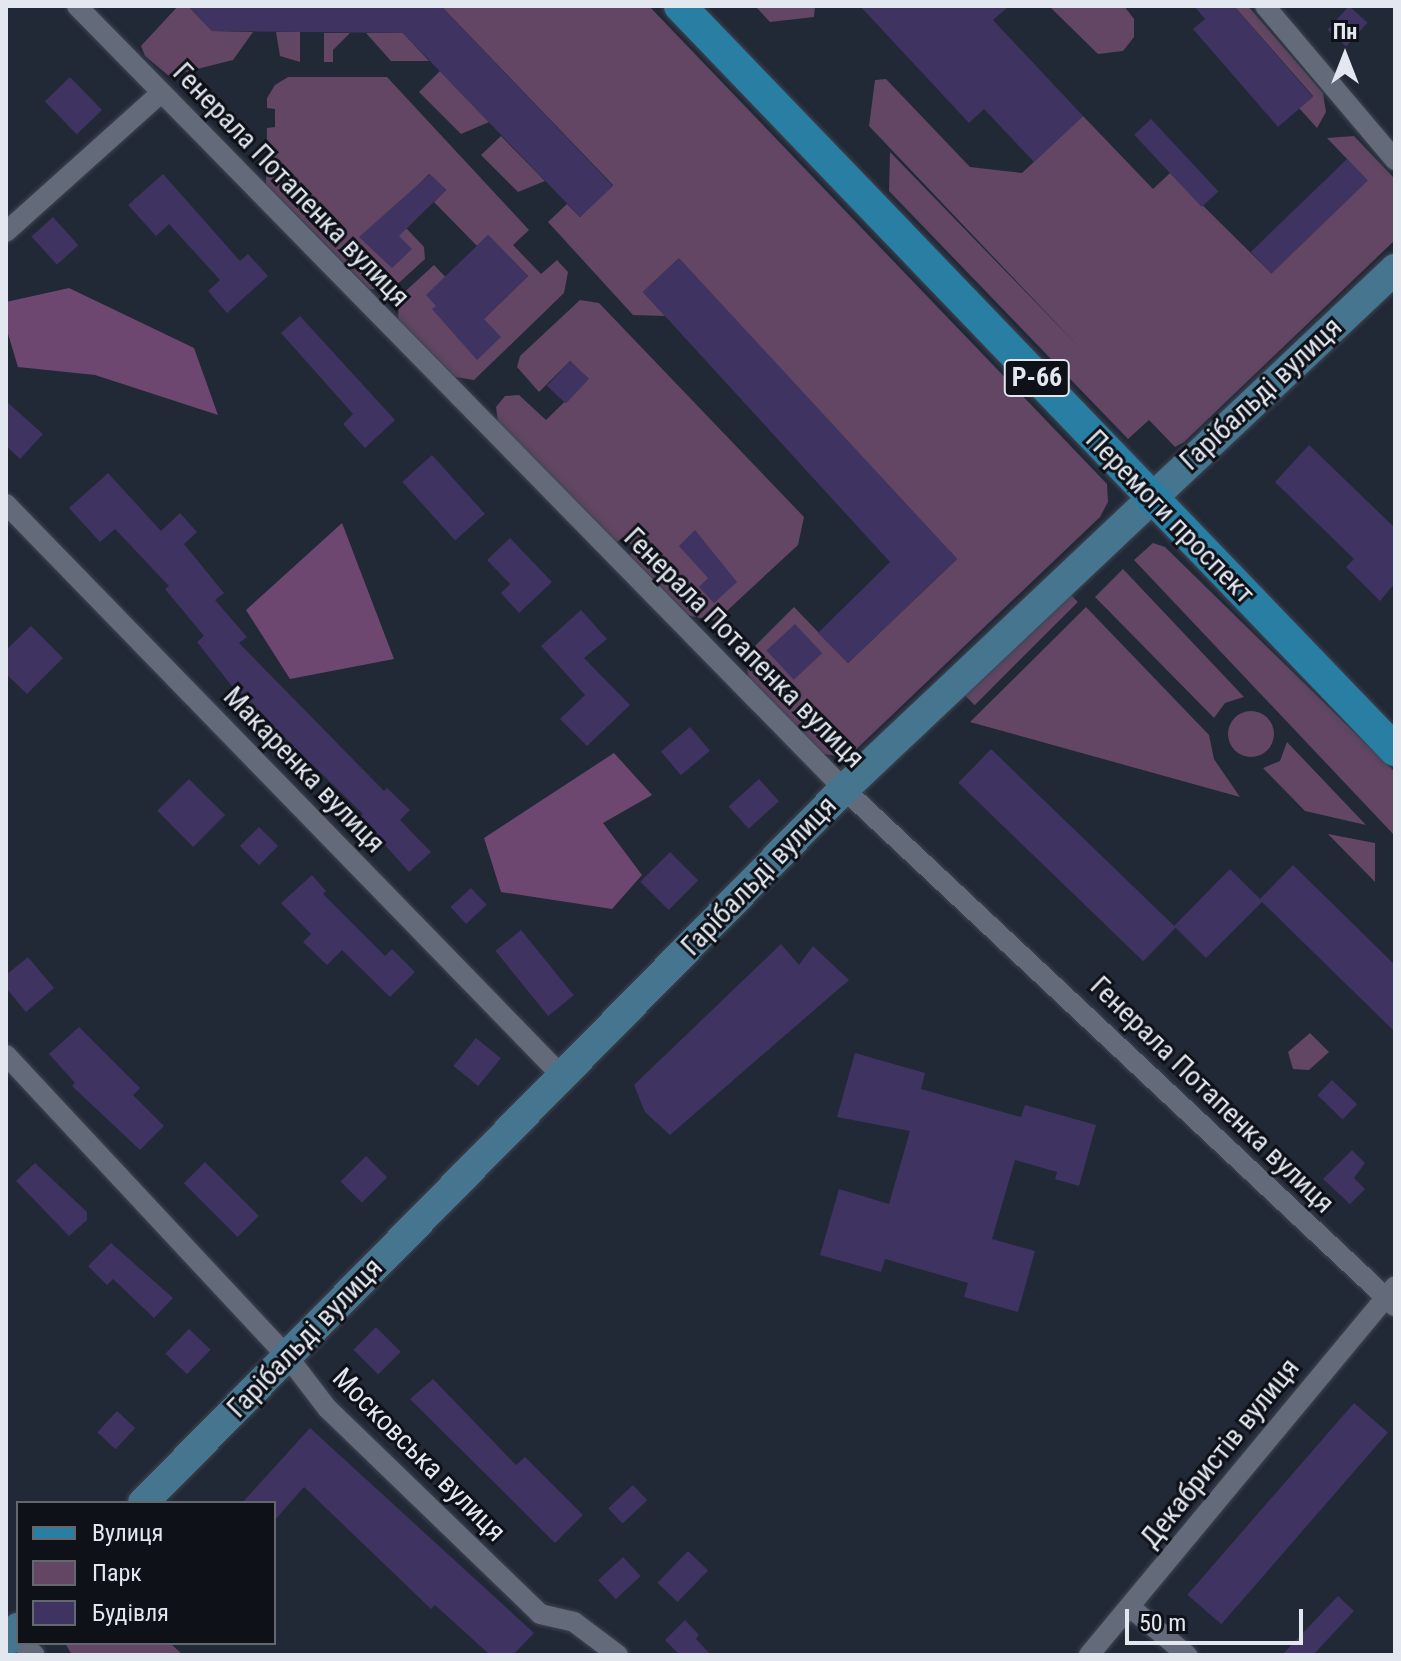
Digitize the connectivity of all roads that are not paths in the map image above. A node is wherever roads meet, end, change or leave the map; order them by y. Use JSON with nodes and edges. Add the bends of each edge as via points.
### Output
{"nodes":[{"id":1,"x":77,"y":6,"type":"edge"},
{"id":2,"x":680,"y":6,"type":"edge"},
{"id":3,"x":1265,"y":6,"type":"edge"},
{"id":4,"x":161,"y":93,"type":"junction"},
{"id":5,"x":1395,"y":160,"type":"edge"},
{"id":6,"x":6,"y":232,"type":"edge"},
{"id":7,"x":1395,"y":269,"type":"edge"},
{"id":8,"x":1151,"y":497,"type":"junction"},
{"id":9,"x":6,"y":504,"type":"edge"},
{"id":10,"x":1395,"y":750,"type":"edge"},
{"id":11,"x":844,"y":789,"type":"junction"},
{"id":12,"x":6,"y":1055,"type":"edge"},
{"id":13,"x":562,"y":1076,"type":"junction"},
{"id":14,"x":1392,"y":1296,"type":"edge"},
{"id":15,"x":288,"y":1357,"type":"junction"},
{"id":16,"x":145,"y":1501,"type":"edge"},
{"id":17,"x":1130,"y":1607,"type":"junction"},
{"id":18,"x":618,"y":1655,"type":"edge"},
{"id":19,"x":1089,"y":1655,"type":"edge"},
{"id":20,"x":1187,"y":1655,"type":"edge"}],
"edges":[{"from":1,"to":4,"type":"street","name":"Генерала Потапенка вулиця"},
{"from":2,"to":8,"type":"main road","name":"Перемоги проспект","number":"Р-66"},
{"from":3,"to":5,"type":"street"},
{"from":4,"to":6,"type":"street"},
{"from":4,"to":11,"type":"street","name":"Генерала Потапенка вулиця"},
{"from":7,"to":8,"type":"street","name":"Гарібальді вулиця"},
{"from":8,"to":10,"type":"main road","name":"Перемоги проспект","number":"Р-66"},
{"from":8,"to":11,"type":"street","name":"Гарібальді вулиця"},
{"from":9,"to":13,"type":"street","name":"Макаренка вулиця"},
{"from":11,"to":13,"type":"street","name":"Гарібальді вулиця"},
{"from":11,"to":14,"type":"street","name":"Генерала Потапенка вулиця"},
{"from":12,"to":15,"type":"street","name":"Московська вулиця"},
{"from":13,"to":15,"type":"street","name":"Гарібальді вулиця"},
{"from":14,"to":17,"type":"street","name":"Декабристів вулиця"},
{"from":15,"to":16,"type":"street","name":"Гарібальді вулиця"},
{"from":15,"to":18,"type":"street","name":"Московська вулиця","via":[[327,1408],[540,1614],[574,1622]]},
{"from":17,"to":19,"type":"street","name":"Декабристів вулиця"},
{"from":17,"to":20,"type":"street"}]}
